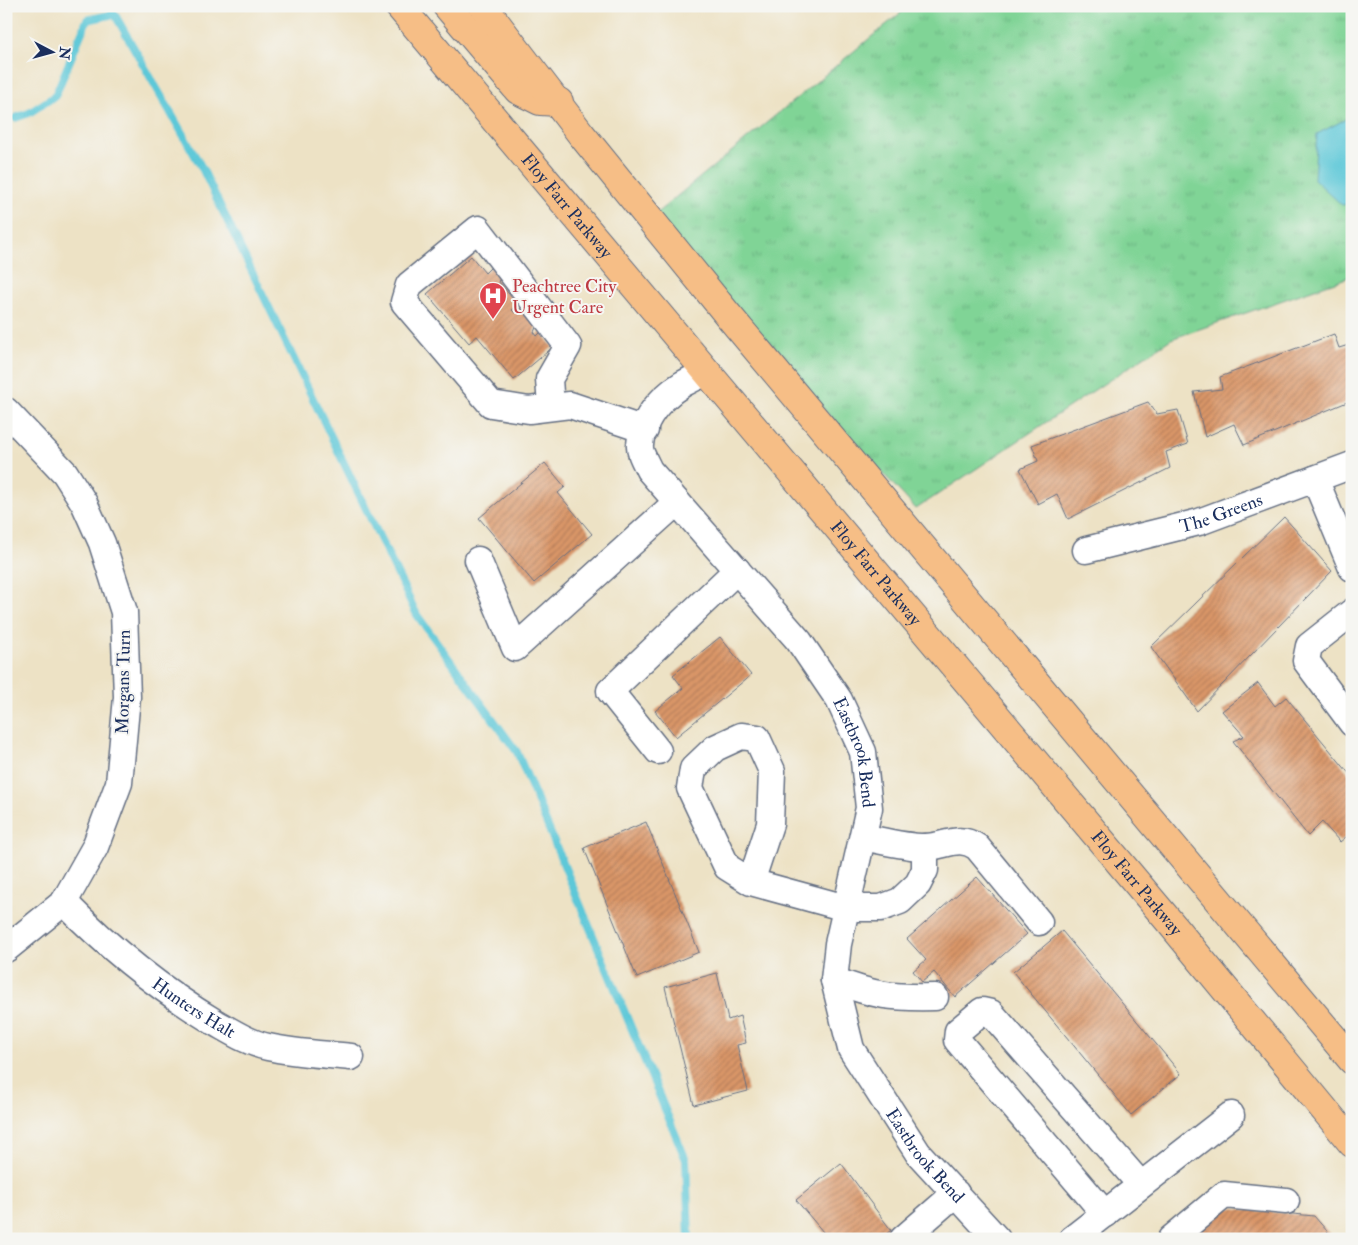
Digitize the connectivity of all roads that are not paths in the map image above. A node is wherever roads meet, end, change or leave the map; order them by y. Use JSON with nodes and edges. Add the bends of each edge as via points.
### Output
{"nodes":[{"id":1,"x":399,"y":6,"type":"edge"},
{"id":2,"x":447,"y":6,"type":"edge"},
{"id":3,"x":483,"y":6,"type":"edge"},
{"id":4,"x":559,"y":102,"type":"junction"},
{"id":5,"x":707,"y":373,"type":"junction"},
{"id":6,"x":551,"y":407,"type":"junction"},
{"id":7,"x":6,"y":411,"type":"edge"},
{"id":8,"x":644,"y":430,"type":"junction"},
{"id":9,"x":1352,"y":465,"type":"edge"},
{"id":10,"x":1315,"y":478,"type":"junction"},
{"id":11,"x":677,"y":502,"type":"junction"},
{"id":12,"x":1086,"y":550,"type":"dead end"},
{"id":13,"x":478,"y":560,"type":"dead end"},
{"id":14,"x":1352,"y":568,"type":"edge"},
{"id":15,"x":737,"y":570,"type":"junction"},
{"id":16,"x":1352,"y":612,"type":"edge"},
{"id":17,"x":1349,"y":715,"type":"edge"},
{"id":18,"x":658,"y":751,"type":"dead end"},
{"id":19,"x":863,"y":837,"type":"junction"},
{"id":20,"x":925,"y":847,"type":"junction"},
{"id":21,"x":751,"y":882,"type":"junction"},
{"id":22,"x":64,"y":902,"type":"junction"},
{"id":23,"x":846,"y":908,"type":"junction"},
{"id":24,"x":1038,"y":922,"type":"dead end"},
{"id":25,"x":6,"y":949,"type":"edge"},
{"id":26,"x":834,"y":980,"type":"junction"},
{"id":27,"x":936,"y":997,"type":"dead end"},
{"id":28,"x":351,"y":1057,"type":"dead end"},
{"id":29,"x":1352,"y":1060,"type":"edge"},
{"id":30,"x":1231,"y":1115,"type":"dead end"},
{"id":31,"x":1352,"y":1143,"type":"edge"},
{"id":32,"x":1141,"y":1186,"type":"junction"},
{"id":33,"x":956,"y":1193,"type":"junction"},
{"id":34,"x":1286,"y":1201,"type":"dead end"},
{"id":35,"x":1105,"y":1214,"type":"junction"},
{"id":36,"x":903,"y":1239,"type":"edge"},
{"id":37,"x":997,"y":1239,"type":"edge"},
{"id":38,"x":1072,"y":1239,"type":"edge"},
{"id":39,"x":1171,"y":1239,"type":"edge"}],
"edges":[{"from":1,"to":5,"type":"main road","name":"Floy Farr Parkway"},
{"from":2,"to":4,"type":"main road","via":[[518,90],[540,101]]},
{"from":3,"to":4,"type":"main road"},
{"from":4,"to":29,"type":"main road","via":[[728,315]]},
{"from":5,"to":8,"type":"street","name":"Eastbrook Bend","via":[[689,379],[669,394],[650,415]]},
{"from":5,"to":31,"type":"main road","name":"Floy Farr Parkway"},
{"from":6,"to":6,"type":"street","via":[[529,410],[491,404],[404,302],[409,285],[478,229],[568,346],[548,380]]},
{"from":6,"to":8,"type":"street","via":[[570,405]]},
{"from":7,"to":22,"type":"street","name":"Morgans Turn","via":[[65,473],[84,503],[102,543],[124,612],[127,697],[118,783],[95,847]]},
{"from":8,"to":11,"type":"street","name":"Eastbrook Bend","via":[[639,446],[649,470]]},
{"from":9,"to":10,"type":"street","name":"The Greens"},
{"from":10,"to":12,"type":"street","name":"The Greens","via":[[1199,522]]},
{"from":10,"to":14,"type":"street"},
{"from":11,"to":13,"type":"street","via":[[515,648]]},
{"from":11,"to":15,"type":"street","name":"Eastbrook Bend"},
{"from":15,"to":18,"type":"street","via":[[610,691]]},
{"from":15,"to":19,"type":"street","name":"Eastbrook Bend","via":[[799,642],[839,700],[863,752],[869,808]]},
{"from":16,"to":17,"type":"street","via":[[1309,646],[1306,661]]},
{"from":19,"to":20,"type":"street"},
{"from":19,"to":23,"type":"street","name":"Eastbrook Bend"},
{"from":20,"to":23,"type":"street","via":[[925,870],[918,884],[900,901],[875,909]]},
{"from":20,"to":24,"type":"street","via":[[955,840],[970,842]]},
{"from":21,"to":21,"type":"street","via":[[727,867],[690,788],[693,770],[715,748],[741,736],[757,738],[772,771],[770,824]]},
{"from":21,"to":23,"type":"street"},
{"from":22,"to":25,"type":"street","name":"Morgans Turn"},
{"from":22,"to":28,"type":"street","name":"Hunters Halt","via":[[98,937],[199,1013],[238,1035],[266,1047]]},
{"from":23,"to":26,"type":"street","name":"Eastbrook Bend"},
{"from":26,"to":27,"type":"street","via":[[892,998]]},
{"from":26,"to":33,"type":"street","name":"Eastbrook Bend","via":[[851,1049],[918,1153]]},
{"from":30,"to":32,"type":"street"},
{"from":32,"to":35,"type":"street"},
{"from":32,"to":35,"type":"street","via":[[991,1013],[982,1011],[958,1031],[957,1040]]},
{"from":33,"to":36,"type":"street"},
{"from":33,"to":37,"type":"street","name":"Eastbrook Bend"},
{"from":34,"to":39,"type":"street","via":[[1224,1195]]},
{"from":35,"to":38,"type":"street"}]}
